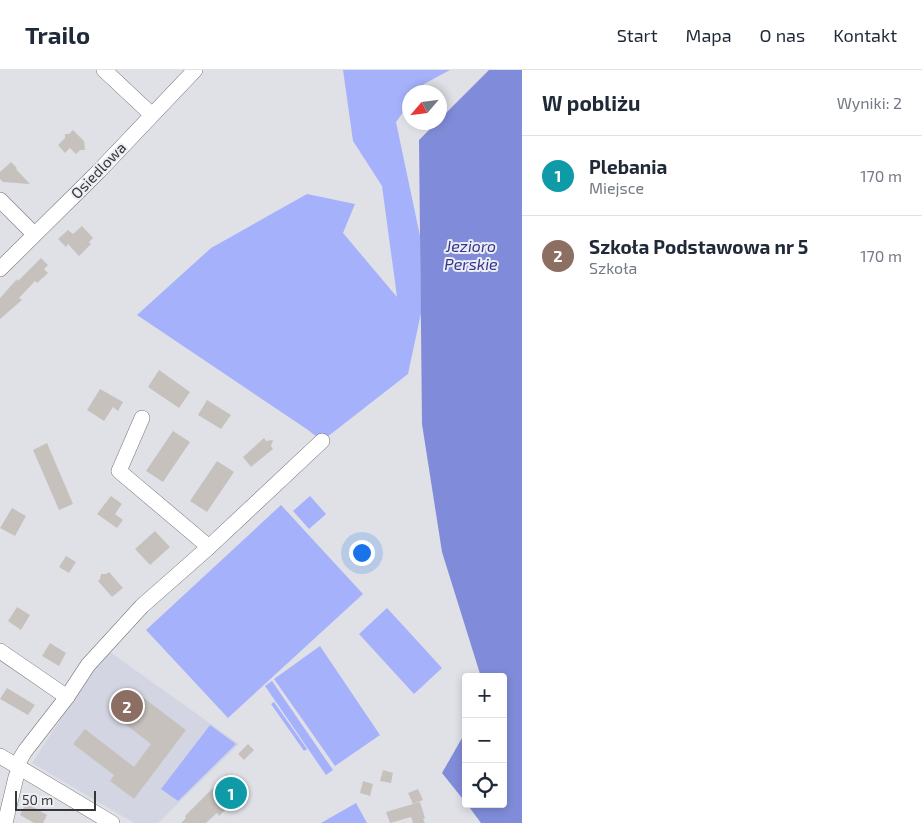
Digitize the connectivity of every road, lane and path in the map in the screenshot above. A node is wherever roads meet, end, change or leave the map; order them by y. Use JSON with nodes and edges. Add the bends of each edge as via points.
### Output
{"nodes":[{"id":1,"x":104,"y":70,"type":"edge"},
{"id":2,"x":195,"y":70,"type":"edge"},
{"id":3,"x":151,"y":114,"type":"junction"},
{"id":4,"x":0,"y":200,"type":"edge"},
{"id":5,"x":34,"y":234,"type":"junction"},
{"id":6,"x":0,"y":269,"type":"edge"},
{"id":7,"x":142,"y":418,"type":"dead end"},
{"id":8,"x":322,"y":441,"type":"dead end"},
{"id":9,"x":209,"y":547,"type":"junction"},
{"id":10,"x":0,"y":651,"type":"edge"},
{"id":11,"x":67,"y":697,"type":"junction"},
{"id":12,"x":0,"y":756,"type":"edge"},
{"id":13,"x":18,"y":767,"type":"junction"},
{"id":14,"x":5,"y":823,"type":"edge"},
{"id":15,"x":112,"y":823,"type":"edge"}],
"edges":[{"from":1,"to":3,"type":"street"},
{"from":2,"to":3,"type":"street","name":"Osiedlowa"},
{"from":3,"to":5,"type":"street","name":"Osiedlowa"},
{"from":4,"to":5,"type":"street"},
{"from":5,"to":6,"type":"street","name":"Osiedlowa"},
{"from":7,"to":9,"type":"street","via":[[119,471]]},
{"from":8,"to":9,"type":"street"},
{"from":9,"to":11,"type":"street","via":[[142,606],[88,665]]},
{"from":10,"to":11,"type":"street"},
{"from":11,"to":13,"type":"street","via":[[25,751]]},
{"from":12,"to":13,"type":"street"},
{"from":13,"to":14,"type":"street"},
{"from":13,"to":15,"type":"street"}]}
